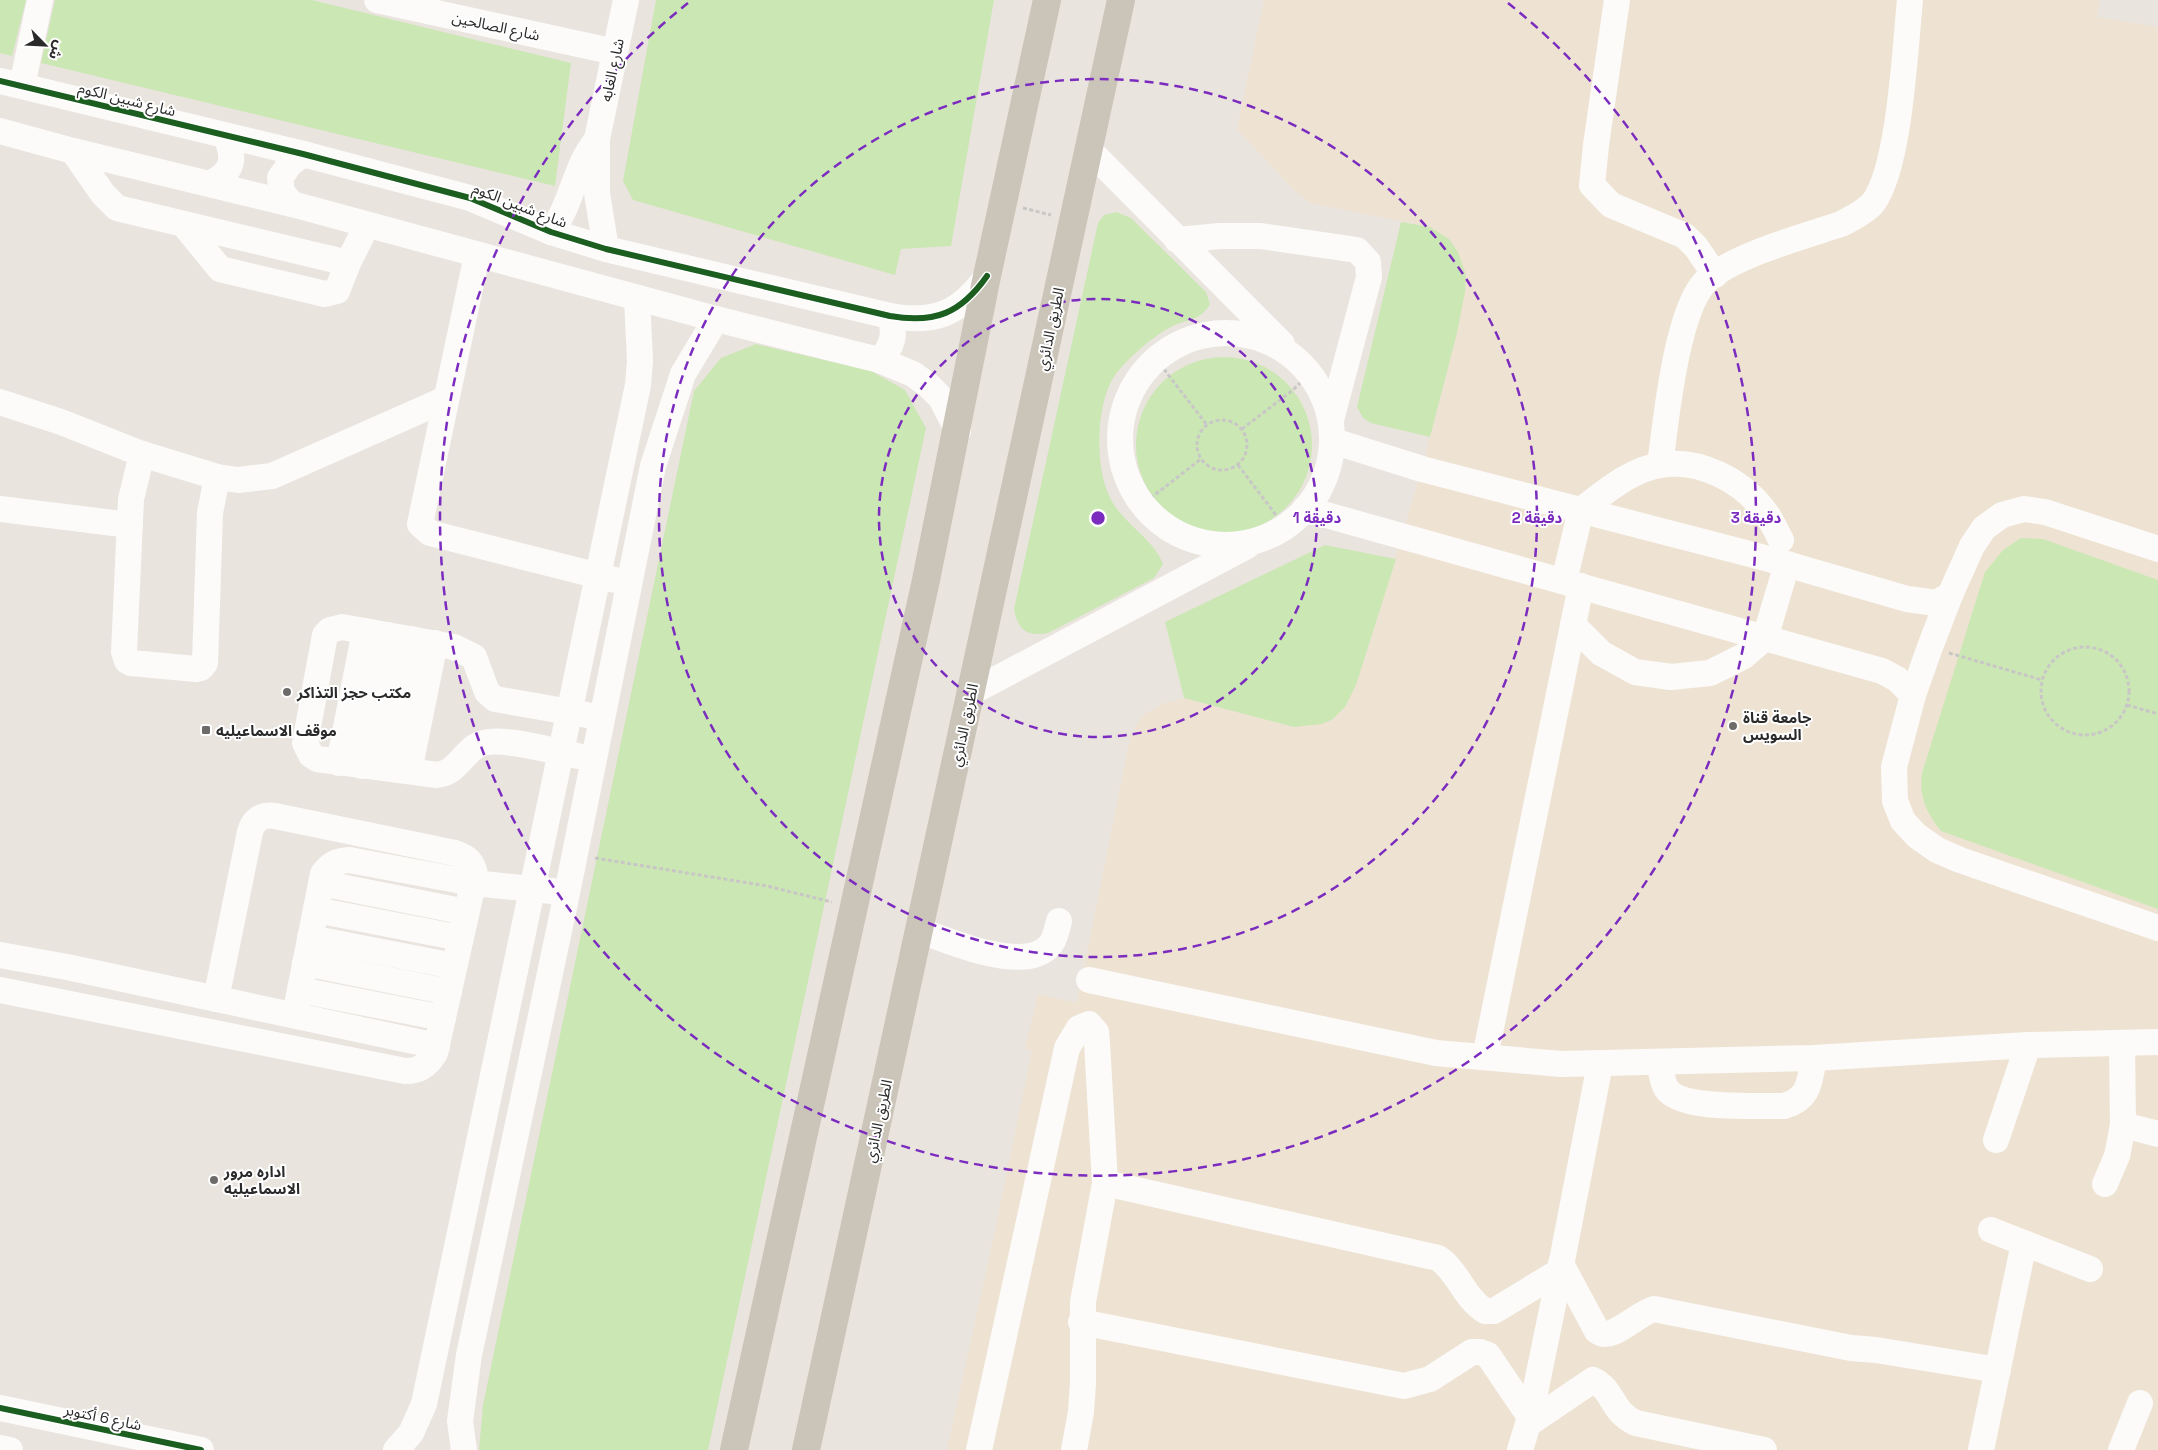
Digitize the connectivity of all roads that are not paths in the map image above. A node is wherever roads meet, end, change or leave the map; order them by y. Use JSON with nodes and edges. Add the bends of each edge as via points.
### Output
{"nodes":[{"id":1,"x":40,"y":0,"type":"edge"},
{"id":2,"x":377,"y":0,"type":"edge"},
{"id":3,"x":626,"y":0,"type":"edge"},
{"id":4,"x":1047,"y":0,"type":"edge"},
{"id":5,"x":1121,"y":0,"type":"edge"},
{"id":6,"x":1617,"y":0,"type":"edge"},
{"id":7,"x":1910,"y":0,"type":"edge"},
{"id":8,"x":615,"y":52,"type":"junction"},
{"id":9,"x":11,"y":84,"type":"edge"},
{"id":10,"x":0,"y":131,"type":"edge"},
{"id":11,"x":226,"y":136,"type":"junction"},
{"id":12,"x":597,"y":139,"type":"junction"},
{"id":13,"x":1089,"y":150,"type":"junction"},
{"id":14,"x":73,"y":151,"type":"junction"},
{"id":15,"x":303,"y":154,"type":"junction"},
{"id":16,"x":211,"y":183,"type":"junction"},
{"id":17,"x":292,"y":204,"type":"junction"},
{"id":18,"x":367,"y":225,"type":"junction"},
{"id":19,"x":185,"y":226,"type":"junction"},
{"id":20,"x":551,"y":232,"type":"junction"},
{"id":21,"x":1177,"y":240,"type":"junction"},
{"id":22,"x":606,"y":249,"type":"junction"},
{"id":23,"x":477,"y":255,"type":"junction"},
{"id":24,"x":348,"y":263,"type":"junction"},
{"id":25,"x":1715,"y":275,"type":"junction"},
{"id":26,"x":987,"y":276,"type":"junction"},
{"id":27,"x":637,"y":298,"type":"junction"},
{"id":28,"x":890,"y":316,"type":"junction"},
{"id":29,"x":716,"y":319,"type":"junction"},
{"id":30,"x":879,"y":360,"type":"junction"},
{"id":31,"x":1304,"y":367,"type":"junction"},
{"id":32,"x":446,"y":399,"type":"junction"},
{"id":33,"x":0,"y":402,"type":"edge"},
{"id":34,"x":958,"y":431,"type":"junction"},
{"id":35,"x":1332,"y":431,"type":"junction"},
{"id":36,"x":142,"y":454,"type":"junction"},
{"id":37,"x":1660,"y":465,"type":"junction"},
{"id":38,"x":217,"y":477,"type":"junction"},
{"id":39,"x":0,"y":509,"type":"edge"},
{"id":40,"x":1305,"y":510,"type":"junction"},
{"id":41,"x":1581,"y":510,"type":"junction"},
{"id":42,"x":130,"y":525,"type":"junction"},
{"id":43,"x":1260,"y":540,"type":"junction"},
{"id":44,"x":2158,"y":549,"type":"edge"},
{"id":45,"x":1784,"y":552,"type":"junction"},
{"id":46,"x":598,"y":576,"type":"junction"},
{"id":47,"x":630,"y":584,"type":"junction"},
{"id":48,"x":1572,"y":584,"type":"junction"},
{"id":49,"x":1950,"y":595,"type":"junction"},
{"id":50,"x":1573,"y":625,"type":"junction"},
{"id":51,"x":400,"y":637,"type":"junction"},
{"id":52,"x":1765,"y":638,"type":"junction"},
{"id":53,"x":972,"y":692,"type":"junction"},
{"id":54,"x":1913,"y":696,"type":"junction"},
{"id":55,"x":570,"y":712,"type":"junction"},
{"id":56,"x":603,"y":718,"type":"junction"},
{"id":57,"x":562,"y":753,"type":"junction"},
{"id":58,"x":594,"y":758,"type":"junction"},
{"id":59,"x":374,"y":767,"type":"junction"},
{"id":60,"x":321,"y":883,"type":"junction"},
{"id":61,"x":473,"y":883,"type":"junction"},
{"id":62,"x":534,"y":888,"type":"junction"},
{"id":63,"x":567,"y":893,"type":"junction"},
{"id":64,"x":316,"y":910,"type":"junction"},
{"id":65,"x":466,"y":912,"type":"junction"},
{"id":66,"x":1059,"y":921,"type":"dead end"},
{"id":67,"x":2158,"y":928,"type":"edge"},
{"id":68,"x":919,"y":930,"type":"junction"},
{"id":69,"x":310,"y":938,"type":"junction"},
{"id":70,"x":460,"y":938,"type":"junction"},
{"id":71,"x":0,"y":955,"type":"edge"},
{"id":72,"x":305,"y":963,"type":"junction"},
{"id":73,"x":454,"y":966,"type":"junction"},
{"id":74,"x":67,"y":967,"type":"junction"},
{"id":75,"x":1089,"y":980,"type":"dead end"},
{"id":76,"x":0,"y":990,"type":"edge"},
{"id":77,"x":300,"y":990,"type":"junction"},
{"id":78,"x":448,"y":992,"type":"junction"},
{"id":79,"x":216,"y":998,"type":"junction"},
{"id":80,"x":60,"y":1001,"type":"junction"},
{"id":81,"x":295,"y":1015,"type":"junction"},
{"id":82,"x":443,"y":1018,"type":"junction"},
{"id":83,"x":2158,"y":1042,"type":"edge"},
{"id":84,"x":2122,"y":1043,"type":"junction"},
{"id":85,"x":2028,"y":1044,"type":"junction"},
{"id":86,"x":436,"y":1046,"type":"junction"},
{"id":87,"x":1485,"y":1057,"type":"junction"},
{"id":88,"x":1814,"y":1058,"type":"junction"},
{"id":89,"x":1659,"y":1062,"type":"junction"},
{"id":90,"x":1600,"y":1064,"type":"junction"},
{"id":91,"x":2123,"y":1125,"type":"junction"},
{"id":92,"x":2158,"y":1134,"type":"edge"},
{"id":93,"x":1996,"y":1140,"type":"dead end"},
{"id":94,"x":1104,"y":1183,"type":"junction"},
{"id":95,"x":2105,"y":1184,"type":"dead end"},
{"id":96,"x":1991,"y":1230,"type":"dead end"},
{"id":97,"x":2024,"y":1243,"type":"junction"},
{"id":98,"x":1561,"y":1268,"type":"junction"},
{"id":99,"x":2090,"y":1269,"type":"dead end"},
{"id":100,"x":1081,"y":1322,"type":"junction"},
{"id":101,"x":1998,"y":1370,"type":"junction"},
{"id":102,"x":2140,"y":1403,"type":"dead end"},
{"id":103,"x":0,"y":1408,"type":"edge"},
{"id":104,"x":1529,"y":1420,"type":"junction"},
{"id":105,"x":0,"y":1448,"type":"edge"},
{"id":106,"x":10,"y":1450,"type":"edge"},
{"id":107,"x":201,"y":1450,"type":"edge"},
{"id":108,"x":396,"y":1450,"type":"edge"},
{"id":109,"x":464,"y":1450,"type":"edge"},
{"id":110,"x":734,"y":1450,"type":"edge"},
{"id":111,"x":806,"y":1450,"type":"edge"},
{"id":112,"x":979,"y":1450,"type":"edge"},
{"id":113,"x":1074,"y":1450,"type":"edge"},
{"id":114,"x":1520,"y":1450,"type":"edge"},
{"id":115,"x":1764,"y":1450,"type":"edge"},
{"id":116,"x":1981,"y":1450,"type":"edge"},
{"id":117,"x":2121,"y":1450,"type":"edge"}],
"edges":[{"from":1,"to":9,"type":"street"},
{"from":2,"to":8,"type":"street","name":"شارع الصالحين"},
{"from":3,"to":8,"type":"street","name":"شارع الغابه"},
{"from":4,"to":26,"type":"main road"},
{"from":5,"to":13,"type":"main road","name":"الطريق الدائري"},
{"from":6,"to":25,"type":"street","via":[[1592,185],[1611,205],[1685,236]]},
{"from":7,"to":25,"type":"street","via":[[1894,140],[1881,185],[1872,203],[1841,224],[1751,256]]},
{"from":8,"to":12,"type":"street","name":"شارع الغابه"},
{"from":9,"to":11,"type":"street","name":"شارع شبين الكوم"},
{"from":10,"to":14,"type":"street"},
{"from":11,"to":15,"type":"street","name":"شارع شبين الكوم"},
{"from":11,"to":16,"type":"street","via":[[231,148],[231,164],[223,177]]},
{"from":12,"to":20,"type":"street","name":"شارع الغابه","via":[[581,166],[567,207]]},
{"from":12,"to":22,"type":"street","name":"شارع الغابه","via":[[597,193]]},
{"from":13,"to":21,"type":"street"},
{"from":13,"to":53,"type":"main road","name":"الطريق الدائري","via":[[1057,216]]},
{"from":14,"to":16,"type":"street"},
{"from":14,"to":19,"type":"street","via":[[103,194],[117,208]]},
{"from":15,"to":17,"type":"street","via":[[283,170],[280,178],[282,192]]},
{"from":15,"to":20,"type":"street","name":"شارع شبين الكوم","via":[[470,198]]},
{"from":16,"to":17,"type":"street"},
{"from":17,"to":18,"type":"street"},
{"from":18,"to":23,"type":"street"},
{"from":18,"to":24,"type":"street"},
{"from":19,"to":24,"type":"street"},
{"from":19,"to":24,"type":"street","via":[[220,268],[325,294],[338,290]]},
{"from":20,"to":22,"type":"street","name":"شارع شبين الكوم"},
{"from":21,"to":31,"type":"street"},
{"from":21,"to":35,"type":"street","via":[[1261,236],[1357,250],[1368,262],[1369,277]]},
{"from":22,"to":28,"type":"street","name":"شارع شبين الكوم"},
{"from":23,"to":27,"type":"street"},
{"from":23,"to":32,"type":"street"},
{"from":25,"to":37,"type":"street","via":[[1698,291],[1682,332]]},
{"from":26,"to":28,"type":"street","name":"شارع شبين الكوم","via":[[974,294],[956,309],[935,318],[913,320]]},
{"from":26,"to":34,"type":"main road"},
{"from":27,"to":29,"type":"street"},
{"from":27,"to":46,"type":"street","via":[[638,385]]},
{"from":28,"to":30,"type":"street","via":[[893,340]]},
{"from":29,"to":30,"type":"street"},
{"from":29,"to":47,"type":"street","via":[[683,374],[671,406],[653,466]]},
{"from":30,"to":34,"type":"street","via":[[913,374],[928,385],[951,414]]},
{"from":31,"to":35,"type":"street","via":[[1323,395]]},
{"from":31,"to":43,"type":"street","via":[[1272,343],[1243,334],[1212,334],[1182,342],[1156,359],[1137,382],[1124,410],[1121,432],[1124,469],[1137,496],[1155,518],[1178,534],[1204,543],[1232,545]]},
{"from":32,"to":38,"type":"street","via":[[272,476],[238,480]]},
{"from":32,"to":46,"type":"street","via":[[420,518],[423,527],[430,533]]},
{"from":33,"to":36,"type":"street"},
{"from":34,"to":110,"type":"main road"},
{"from":35,"to":40,"type":"street","via":[[1321,486]]},
{"from":35,"to":41,"type":"street","via":[[1422,469]]},
{"from":36,"to":38,"type":"street"},
{"from":36,"to":42,"type":"street","via":[[132,489]]},
{"from":37,"to":41,"type":"street","via":[[1630,476]]},
{"from":37,"to":45,"type":"street","via":[[1694,466],[1722,475],[1747,492],[1767,513]]},
{"from":38,"to":42,"type":"street","via":[[210,513],[205,663],[201,668],[131,663],[124,657]]},
{"from":39,"to":42,"type":"street"},
{"from":40,"to":43,"type":"street","via":[[1285,527]]},
{"from":40,"to":48,"type":"street"},
{"from":41,"to":45,"type":"street"},
{"from":41,"to":48,"type":"street"},
{"from":43,"to":53,"type":"street"},
{"from":44,"to":49,"type":"street","via":[[2045,512],[2024,509],[2002,515],[1984,528],[1972,546]]},
{"from":45,"to":49,"type":"street","via":[[1920,602],[1936,603]]},
{"from":45,"to":52,"type":"street"},
{"from":46,"to":47,"type":"street"},
{"from":46,"to":55,"type":"street"},
{"from":47,"to":56,"type":"street"},
{"from":48,"to":50,"type":"street"},
{"from":48,"to":52,"type":"street"},
{"from":49,"to":54,"type":"street"},
{"from":50,"to":52,"type":"street","via":[[1601,653],[1635,672],[1671,677],[1710,673],[1744,656]]},
{"from":50,"to":87,"type":"street"},
{"from":51,"to":55,"type":"street","via":[[454,647],[474,657],[487,692],[495,699]]},
{"from":51,"to":59,"type":"street"},
{"from":51,"to":59,"type":"street"},
{"from":51,"to":59,"type":"street","via":[[335,628],[325,635],[323,641],[305,743],[317,759]]},
{"from":52,"to":54,"type":"street","via":[[1882,671],[1897,678]]},
{"from":53,"to":68,"type":"main road","name":"الطريق الدائري"},
{"from":54,"to":67,"type":"street","via":[[1894,767],[1893,784],[1895,801],[1903,821],[1917,836],[1960,860]]},
{"from":55,"to":56,"type":"street"},
{"from":55,"to":57,"type":"street"},
{"from":56,"to":58,"type":"street"},
{"from":57,"to":58,"type":"street"},
{"from":57,"to":59,"type":"street","via":[[487,741],[474,746],[454,769],[438,775]]},
{"from":57,"to":62,"type":"street"},
{"from":58,"to":63,"type":"street"},
{"from":60,"to":61,"type":"street","via":[[329,866],[348,860]]},
{"from":60,"to":64,"type":"street"},
{"from":60,"to":65,"type":"street"},
{"from":61,"to":62,"type":"street"},
{"from":61,"to":65,"type":"street"},
{"from":61,"to":79,"type":"street","via":[[473,867],[462,855],[275,816],[260,818],[250,832]]},
{"from":62,"to":63,"type":"street"},
{"from":62,"to":108,"type":"street","via":[[424,1404],[411,1433]]},
{"from":63,"to":109,"type":"street","via":[[469,1355],[460,1420]]},
{"from":64,"to":69,"type":"street"},
{"from":64,"to":70,"type":"street"},
{"from":65,"to":70,"type":"street"},
{"from":66,"to":68,"type":"street","via":[[1055,938],[1044,951],[1028,958],[980,950]]},
{"from":68,"to":111,"type":"main road","name":"الطريق الدائري"},
{"from":69,"to":72,"type":"street"},
{"from":69,"to":73,"type":"street"},
{"from":70,"to":73,"type":"street"},
{"from":71,"to":74,"type":"street"},
{"from":72,"to":77,"type":"street"},
{"from":72,"to":78,"type":"street"},
{"from":73,"to":78,"type":"street"},
{"from":74,"to":79,"type":"street"},
{"from":74,"to":80,"type":"street"},
{"from":75,"to":87,"type":"street","via":[[1436,1053]]},
{"from":76,"to":80,"type":"street"},
{"from":77,"to":81,"type":"street"},
{"from":77,"to":82,"type":"street"},
{"from":78,"to":82,"type":"street"},
{"from":79,"to":81,"type":"street"},
{"from":80,"to":86,"type":"street","via":[[405,1071],[423,1068],[430,1062]]},
{"from":81,"to":86,"type":"street"},
{"from":82,"to":86,"type":"street"},
{"from":83,"to":84,"type":"street"},
{"from":84,"to":85,"type":"street"},
{"from":84,"to":91,"type":"street"},
{"from":85,"to":88,"type":"street"},
{"from":85,"to":93,"type":"street"},
{"from":87,"to":90,"type":"street"},
{"from":88,"to":89,"type":"street"},
{"from":88,"to":89,"type":"street","via":[[1804,1096],[1784,1106],[1697,1104],[1678,1098],[1666,1088]]},
{"from":89,"to":90,"type":"street"},
{"from":90,"to":98,"type":"street"},
{"from":91,"to":92,"type":"street"},
{"from":91,"to":95,"type":"street","via":[[2117,1156]]},
{"from":94,"to":98,"type":"street","via":[[1438,1258],[1448,1264],[1470,1298],[1485,1311],[1494,1311]]},
{"from":94,"to":100,"type":"street"},
{"from":94,"to":112,"type":"street","via":[[1097,1042],[1096,1032],[1089,1024],[1079,1028],[1068,1048]]},
{"from":96,"to":97,"type":"street"},
{"from":97,"to":99,"type":"street"},
{"from":97,"to":101,"type":"street"},
{"from":98,"to":101,"type":"street","via":[[1601,1335],[1610,1335],[1643,1312],[1654,1309],[1851,1348]]},
{"from":98,"to":104,"type":"street"},
{"from":100,"to":104,"type":"street","via":[[1404,1386],[1430,1379],[1472,1352],[1480,1352],[1488,1355]]},
{"from":100,"to":113,"type":"street","via":[[1083,1383]]},
{"from":101,"to":116,"type":"street"},
{"from":102,"to":117,"type":"street"},
{"from":103,"to":107,"type":"street","name":"شارع 6 أكتوبر"},
{"from":104,"to":114,"type":"street"},
{"from":104,"to":115,"type":"street","via":[[1593,1380],[1606,1389],[1625,1418]]},
{"from":105,"to":106,"type":"street"}]}
